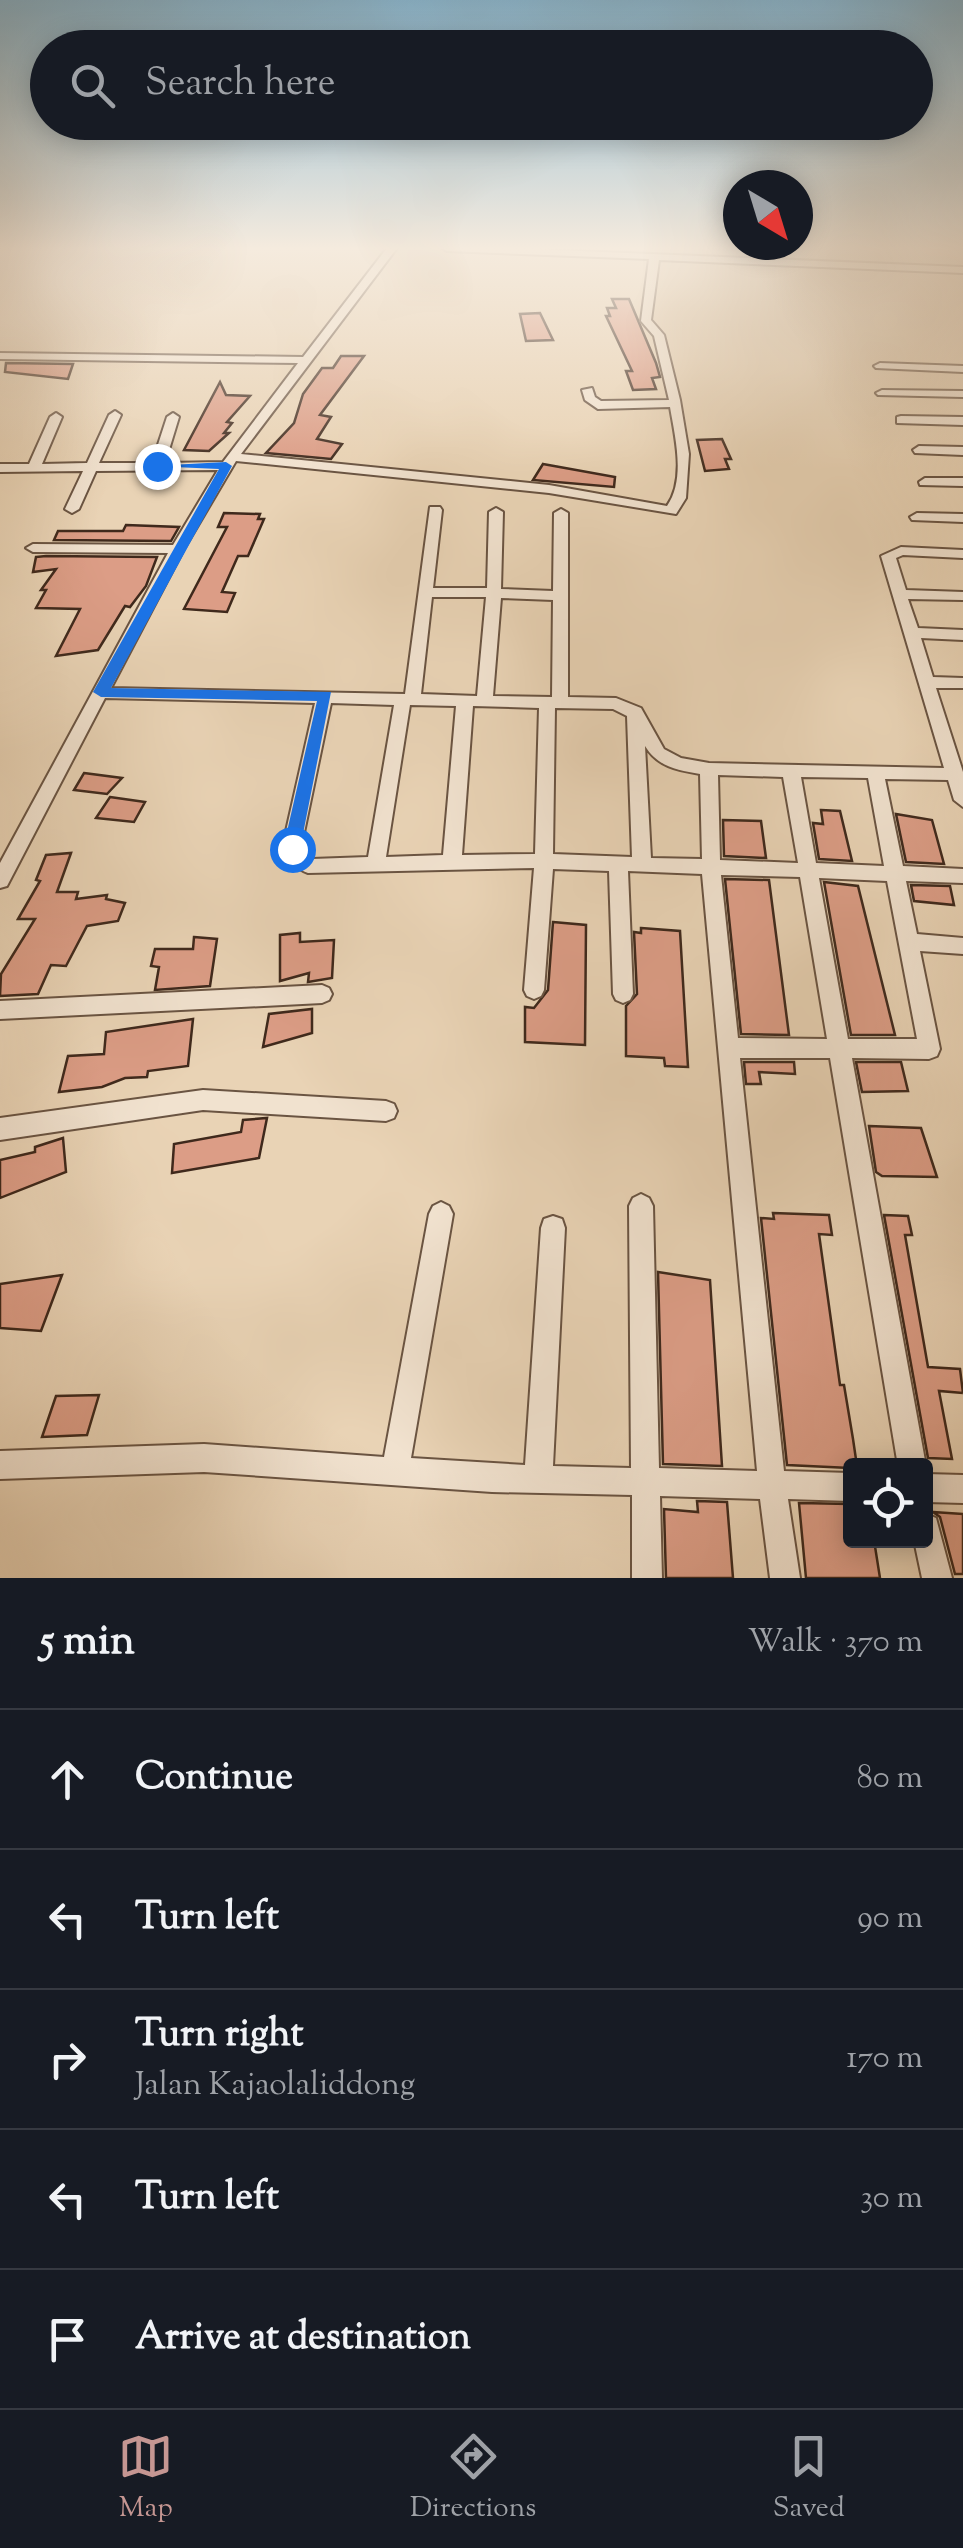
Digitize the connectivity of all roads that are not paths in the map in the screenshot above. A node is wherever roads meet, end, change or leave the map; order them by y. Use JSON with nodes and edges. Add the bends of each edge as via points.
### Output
{"nodes":[{"id":1,"x":337,"y":322,"type":"edge"},
{"id":2,"x":647,"y":322,"type":"edge"},
{"id":3,"x":0,"y":356,"type":"edge"},
{"id":4,"x":308,"y":360,"type":"junction"},
{"id":5,"x":880,"y":366,"type":"dead end"},
{"id":6,"x":963,"y":369,"type":"edge"},
{"id":7,"x":588,"y":390,"type":"dead end"},
{"id":8,"x":882,"y":393,"type":"dead end"},
{"id":9,"x":963,"y":394,"type":"edge"},
{"id":10,"x":674,"y":402,"type":"junction"},
{"id":11,"x":115,"y":415,"type":"dead end"},
{"id":12,"x":56,"y":417,"type":"dead end"},
{"id":13,"x":173,"y":417,"type":"dead end"},
{"id":14,"x":901,"y":420,"type":"dead end"},
{"id":15,"x":963,"y":420,"type":"edge"},
{"id":16,"x":919,"y":450,"type":"dead end"},
{"id":17,"x":963,"y":451,"type":"edge"},
{"id":18,"x":229,"y":462,"type":"junction"},
{"id":19,"x":157,"y":466,"type":"junction"},
{"id":20,"x":92,"y":467,"type":"junction"},
{"id":21,"x":0,"y":468,"type":"edge"},
{"id":22,"x":34,"y":468,"type":"junction"},
{"id":23,"x":924,"y":482,"type":"dead end"},
{"id":24,"x":963,"y":482,"type":"edge"},
{"id":25,"x":72,"y":509,"type":"dead end"},
{"id":26,"x":435,"y":510,"type":"dead end"},
{"id":27,"x":496,"y":512,"type":"dead end"},
{"id":28,"x":561,"y":513,"type":"dead end"},
{"id":29,"x":917,"y":517,"type":"dead end"},
{"id":30,"x":963,"y":518,"type":"edge"},
{"id":31,"x":33,"y":548,"type":"dead end"},
{"id":32,"x":178,"y":549,"type":"junction"},
{"id":33,"x":963,"y":554,"type":"edge"},
{"id":34,"x":425,"y":592,"type":"junction"},
{"id":35,"x":494,"y":593,"type":"junction"},
{"id":36,"x":900,"y":594,"type":"junction"},
{"id":37,"x":560,"y":596,"type":"junction"},
{"id":38,"x":963,"y":596,"type":"edge"},
{"id":39,"x":913,"y":633,"type":"junction"},
{"id":40,"x":963,"y":635,"type":"edge"},
{"id":41,"x":928,"y":682,"type":"junction"},
{"id":42,"x":963,"y":683,"type":"edge"},
{"id":43,"x":101,"y":692,"type":"junction"},
{"id":44,"x":325,"y":696,"type":"junction"},
{"id":45,"x":407,"y":699,"type":"junction"},
{"id":46,"x":464,"y":701,"type":"junction"},
{"id":47,"x":485,"y":701,"type":"junction"},
{"id":48,"x":554,"y":702,"type":"junction"},
{"id":49,"x":635,"y":712,"type":"junction"},
{"id":50,"x":954,"y":739,"type":"edge"},
{"id":51,"x":709,"y":769,"type":"junction"},
{"id":52,"x":790,"y":770,"type":"junction"},
{"id":53,"x":875,"y":771,"type":"junction"},
{"id":54,"x":955,"y":774,"type":"junction"},
{"id":55,"x":963,"y":800,"type":"edge"},
{"id":56,"x":544,"y":861,"type":"junction"},
{"id":57,"x":452,"y":862,"type":"junction"},
{"id":58,"x":376,"y":864,"type":"junction"},
{"id":59,"x":618,"y":864,"type":"junction"},
{"id":60,"x":642,"y":865,"type":"junction"},
{"id":61,"x":711,"y":868,"type":"junction"},
{"id":62,"x":809,"y":869,"type":"junction"},
{"id":63,"x":894,"y":873,"type":"junction"},
{"id":64,"x":963,"y":876,"type":"edge"},
{"id":65,"x":0,"y":880,"type":"edge"},
{"id":66,"x":908,"y":942,"type":"junction"},
{"id":67,"x":963,"y":946,"type":"edge"},
{"id":68,"x":534,"y":990,"type":"dead end"},
{"id":69,"x":322,"y":994,"type":"dead end"},
{"id":70,"x":623,"y":994,"type":"dead end"},
{"id":71,"x":0,"y":1010,"type":"edge"},
{"id":72,"x":729,"y":1048,"type":"junction"},
{"id":73,"x":838,"y":1052,"type":"junction"},
{"id":74,"x":386,"y":1111,"type":"dead end"},
{"id":75,"x":0,"y":1129,"type":"edge"},
{"id":76,"x":641,"y":1206,"type":"dead end"},
{"id":77,"x":440,"y":1214,"type":"dead end"},
{"id":78,"x":553,"y":1228,"type":"dead end"},
{"id":79,"x":911,"y":1458,"type":"edge"},
{"id":80,"x":0,"y":1465,"type":"edge"},
{"id":81,"x":395,"y":1470,"type":"junction"},
{"id":82,"x":538,"y":1479,"type":"junction"},
{"id":83,"x":646,"y":1480,"type":"junction"},
{"id":84,"x":772,"y":1486,"type":"junction"},
{"id":85,"x":843,"y":1487,"type":"edge"},
{"id":86,"x":933,"y":1488,"type":"edge"},
{"id":87,"x":963,"y":1489,"type":"edge"},
{"id":88,"x":931,"y":1548,"type":"edge"},
{"id":89,"x":647,"y":1578,"type":"edge"},
{"id":90,"x":785,"y":1578,"type":"edge"},
{"id":91,"x":938,"y":1578,"type":"edge"}],
"edges":[{"from":1,"to":4,"type":"street"},
{"from":2,"to":10,"type":"street","via":[[658,336]]},
{"from":3,"to":4,"type":"street"},
{"from":4,"to":18,"type":"street"},
{"from":5,"to":6,"type":"street"},
{"from":7,"to":10,"type":"street","via":[[598,404]]},
{"from":8,"to":9,"type":"street"},
{"from":10,"to":18,"type":"street","via":[[683,455],[679,502],[670,512],[549,489]]},
{"from":11,"to":20,"type":"street"},
{"from":12,"to":22,"type":"street"},
{"from":13,"to":19,"type":"street"},
{"from":14,"to":15,"type":"street"},
{"from":16,"to":17,"type":"street"},
{"from":18,"to":19,"type":"street"},
{"from":18,"to":32,"type":"street"},
{"from":19,"to":20,"type":"street"},
{"from":20,"to":22,"type":"street"},
{"from":20,"to":25,"type":"street"},
{"from":21,"to":22,"type":"street"},
{"from":23,"to":24,"type":"street"},
{"from":26,"to":34,"type":"street"},
{"from":27,"to":35,"type":"street"},
{"from":28,"to":37,"type":"street"},
{"from":29,"to":30,"type":"street"},
{"from":31,"to":32,"type":"street"},
{"from":32,"to":43,"type":"street"},
{"from":33,"to":36,"type":"street","via":[[888,556]]},
{"from":34,"to":35,"type":"street"},
{"from":34,"to":45,"type":"street"},
{"from":35,"to":37,"type":"street"},
{"from":35,"to":47,"type":"street"},
{"from":36,"to":38,"type":"street"},
{"from":36,"to":39,"type":"street"},
{"from":37,"to":48,"type":"street"},
{"from":39,"to":40,"type":"street"},
{"from":39,"to":41,"type":"street"},
{"from":41,"to":42,"type":"street"},
{"from":41,"to":50,"type":"street"},
{"from":43,"to":44,"type":"street"},
{"from":43,"to":65,"type":"street"},
{"from":44,"to":45,"type":"street"},
{"from":44,"to":58,"type":"street","via":[[292,849],[308,866]]},
{"from":45,"to":46,"type":"street"},
{"from":45,"to":58,"type":"street"},
{"from":46,"to":47,"type":"street"},
{"from":46,"to":57,"type":"street"},
{"from":47,"to":48,"type":"street"},
{"from":48,"to":49,"type":"street","via":[[616,704]]},
{"from":48,"to":56,"type":"street"},
{"from":49,"to":51,"type":"street","via":[[661,756]]},
{"from":49,"to":60,"type":"street"},
{"from":50,"to":54,"type":"street"},
{"from":51,"to":52,"type":"street"},
{"from":51,"to":61,"type":"street"},
{"from":52,"to":53,"type":"street"},
{"from":52,"to":62,"type":"street"},
{"from":53,"to":54,"type":"street"},
{"from":53,"to":63,"type":"street"},
{"from":54,"to":55,"type":"street"},
{"from":56,"to":57,"type":"street"},
{"from":56,"to":59,"type":"street"},
{"from":56,"to":68,"type":"street"},
{"from":57,"to":58,"type":"street"},
{"from":59,"to":60,"type":"street"},
{"from":59,"to":70,"type":"street"},
{"from":60,"to":61,"type":"street"},
{"from":61,"to":62,"type":"street"},
{"from":61,"to":72,"type":"street"},
{"from":62,"to":63,"type":"street"},
{"from":62,"to":73,"type":"street"},
{"from":63,"to":64,"type":"street"},
{"from":63,"to":66,"type":"street"},
{"from":66,"to":67,"type":"street"},
{"from":66,"to":73,"type":"street","via":[[928,1049]]},
{"from":69,"to":71,"type":"street"},
{"from":72,"to":73,"type":"street"},
{"from":72,"to":84,"type":"street"},
{"from":73,"to":79,"type":"street"},
{"from":74,"to":75,"type":"street","via":[[203,1100]]},
{"from":76,"to":83,"type":"street"},
{"from":77,"to":81,"type":"street"},
{"from":78,"to":82,"type":"street"},
{"from":80,"to":81,"type":"street","via":[[204,1458]]},
{"from":81,"to":82,"type":"street"},
{"from":82,"to":83,"type":"street"},
{"from":83,"to":84,"type":"street"},
{"from":83,"to":89,"type":"street"},
{"from":84,"to":85,"type":"street"},
{"from":84,"to":90,"type":"street"},
{"from":86,"to":87,"type":"street"},
{"from":88,"to":91,"type":"street"}]}
